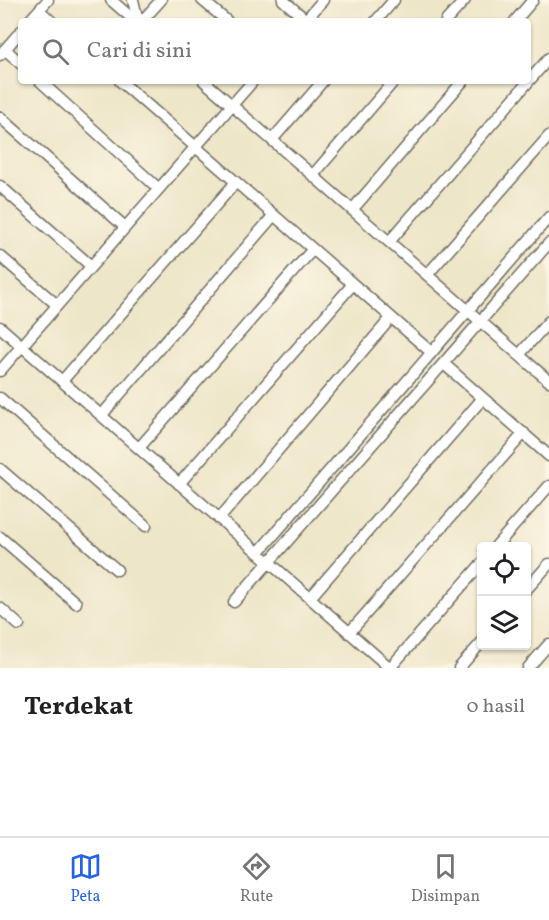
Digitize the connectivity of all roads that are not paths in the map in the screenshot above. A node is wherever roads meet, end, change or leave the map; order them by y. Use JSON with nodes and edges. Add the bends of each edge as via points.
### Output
{"nodes":[{"id":1,"x":48,"y":0,"type":"edge"},
{"id":2,"x":111,"y":0,"type":"edge"},
{"id":3,"x":133,"y":0,"type":"edge"},
{"id":4,"x":161,"y":0,"type":"edge"},
{"id":5,"x":202,"y":0,"type":"edge"},
{"id":6,"x":282,"y":0,"type":"edge"},
{"id":7,"x":323,"y":0,"type":"edge"},
{"id":8,"x":394,"y":0,"type":"edge"},
{"id":9,"x":465,"y":0,"type":"edge"},
{"id":10,"x":533,"y":0,"type":"edge"},
{"id":11,"x":39,"y":10,"type":"junction"},
{"id":12,"x":32,"y":18,"type":"edge"},
{"id":13,"x":48,"y":18,"type":"edge"},
{"id":14,"x":135,"y":18,"type":"edge"},
{"id":15,"x":138,"y":18,"type":"edge"},
{"id":16,"x":142,"y":18,"type":"edge"},
{"id":17,"x":223,"y":18,"type":"edge"},
{"id":18,"x":302,"y":18,"type":"edge"},
{"id":19,"x":308,"y":18,"type":"edge"},
{"id":20,"x":379,"y":18,"type":"edge"},
{"id":21,"x":452,"y":18,"type":"edge"},
{"id":22,"x":518,"y":18,"type":"edge"},
{"id":23,"x":18,"y":34,"type":"edge"},
{"id":24,"x":2,"y":52,"type":"edge"},
{"id":25,"x":549,"y":58,"type":"edge"},
{"id":26,"x":18,"y":62,"type":"edge"},
{"id":27,"x":531,"y":79,"type":"edge"},
{"id":28,"x":42,"y":84,"type":"edge"},
{"id":29,"x":123,"y":84,"type":"edge"},
{"id":30,"x":208,"y":84,"type":"edge"},
{"id":31,"x":250,"y":84,"type":"edge"},
{"id":32,"x":320,"y":84,"type":"edge"},
{"id":33,"x":391,"y":84,"type":"edge"},
{"id":34,"x":460,"y":84,"type":"edge"},
{"id":35,"x":526,"y":84,"type":"edge"},
{"id":36,"x":232,"y":105,"type":"junction"},
{"id":37,"x":0,"y":117,"type":"edge"},
{"id":38,"x":549,"y":136,"type":"edge"},
{"id":39,"x":272,"y":140,"type":"junction"},
{"id":40,"x":195,"y":147,"type":"junction"},
{"id":41,"x":313,"y":175,"type":"junction"},
{"id":42,"x":236,"y":182,"type":"junction"},
{"id":43,"x":0,"y":186,"type":"edge"},
{"id":44,"x":159,"y":189,"type":"junction"},
{"id":45,"x":352,"y":210,"type":"junction"},
{"id":46,"x":274,"y":215,"type":"junction"},
{"id":47,"x":549,"y":217,"type":"edge"},
{"id":48,"x":125,"y":227,"type":"junction"},
{"id":49,"x":389,"y":242,"type":"junction"},
{"id":50,"x":549,"y":243,"type":"edge"},
{"id":51,"x":313,"y":249,"type":"junction"},
{"id":52,"x":0,"y":256,"type":"edge"},
{"id":53,"x":91,"y":266,"type":"junction"},
{"id":54,"x":427,"y":275,"type":"junction"},
{"id":55,"x":353,"y":284,"type":"junction"},
{"id":56,"x":57,"y":305,"type":"junction"},
{"id":57,"x":467,"y":310,"type":"junction"},
{"id":58,"x":391,"y":318,"type":"junction"},
{"id":59,"x":480,"y":321,"type":"junction"},
{"id":60,"x":549,"y":321,"type":"edge"},
{"id":61,"x":0,"y":327,"type":"edge"},
{"id":62,"x":22,"y":346,"type":"junction"},
{"id":63,"x":431,"y":352,"type":"junction"},
{"id":64,"x":519,"y":355,"type":"junction"},
{"id":65,"x":444,"y":364,"type":"junction"},
{"id":66,"x":0,"y":371,"type":"edge"},
{"id":67,"x":62,"y":381,"type":"junction"},
{"id":68,"x":549,"y":381,"type":"edge"},
{"id":69,"x":0,"y":398,"type":"edge"},
{"id":70,"x":483,"y":398,"type":"junction"},
{"id":71,"x":101,"y":416,"type":"junction"},
{"id":72,"x":524,"y":434,"type":"junction"},
{"id":73,"x":139,"y":448,"type":"junction"},
{"id":74,"x":549,"y":456,"type":"edge"},
{"id":75,"x":0,"y":468,"type":"edge"},
{"id":76,"x":179,"y":484,"type":"junction"},
{"id":77,"x":549,"y":486,"type":"edge"},
{"id":78,"x":219,"y":519,"type":"junction"},
{"id":79,"x":146,"y":525,"type":"dead end"},
{"id":80,"x":0,"y":537,"type":"edge"},
{"id":81,"x":500,"y":542,"type":"edge"},
{"id":82,"x":258,"y":553,"type":"junction"},
{"id":83,"x":270,"y":563,"type":"junction"},
{"id":84,"x":549,"y":564,"type":"edge"},
{"id":85,"x":477,"y":569,"type":"edge"},
{"id":86,"x":117,"y":570,"type":"dead end"},
{"id":87,"x":531,"y":584,"type":"edge"},
{"id":88,"x":310,"y":598,"type":"junction"},
{"id":89,"x":234,"y":602,"type":"dead end"},
{"id":90,"x":76,"y":603,"type":"dead end"},
{"id":91,"x":0,"y":608,"type":"edge"},
{"id":92,"x":19,"y":625,"type":"dead end"},
{"id":93,"x":349,"y":633,"type":"junction"},
{"id":94,"x":549,"y":644,"type":"edge"},
{"id":95,"x":477,"y":648,"type":"edge"},
{"id":96,"x":390,"y":668,"type":"edge"},
{"id":97,"x":459,"y":668,"type":"edge"},
{"id":98,"x":528,"y":668,"type":"edge"}],
"edges":[{"from":1,"to":11,"type":"street"},
{"from":2,"to":14,"type":"street"},
{"from":3,"to":15,"type":"street"},
{"from":4,"to":16,"type":"street"},
{"from":5,"to":17,"type":"street"},
{"from":6,"to":18,"type":"street"},
{"from":7,"to":19,"type":"street"},
{"from":8,"to":20,"type":"street"},
{"from":9,"to":21,"type":"street"},
{"from":10,"to":22,"type":"street"},
{"from":11,"to":12,"type":"street"},
{"from":11,"to":13,"type":"street"},
{"from":23,"to":24,"type":"street"},
{"from":24,"to":26,"type":"street"},
{"from":25,"to":27,"type":"street"},
{"from":28,"to":44,"type":"street"},
{"from":29,"to":40,"type":"street"},
{"from":30,"to":36,"type":"street"},
{"from":31,"to":36,"type":"street"},
{"from":32,"to":39,"type":"street"},
{"from":33,"to":41,"type":"street"},
{"from":34,"to":45,"type":"street"},
{"from":35,"to":49,"type":"street"},
{"from":36,"to":39,"type":"street"},
{"from":36,"to":40,"type":"street"},
{"from":37,"to":48,"type":"street"},
{"from":38,"to":54,"type":"street"},
{"from":39,"to":41,"type":"street"},
{"from":40,"to":42,"type":"street"},
{"from":40,"to":44,"type":"street"},
{"from":41,"to":45,"type":"street"},
{"from":42,"to":46,"type":"street"},
{"from":42,"to":67,"type":"street"},
{"from":43,"to":53,"type":"street"},
{"from":44,"to":48,"type":"street"},
{"from":45,"to":49,"type":"street"},
{"from":46,"to":51,"type":"street"},
{"from":46,"to":71,"type":"street"},
{"from":47,"to":57,"type":"street"},
{"from":48,"to":53,"type":"street"},
{"from":49,"to":54,"type":"street"},
{"from":50,"to":59,"type":"street"},
{"from":51,"to":55,"type":"street"},
{"from":51,"to":73,"type":"street"},
{"from":52,"to":56,"type":"street"},
{"from":53,"to":56,"type":"street"},
{"from":54,"to":57,"type":"street"},
{"from":55,"to":58,"type":"street"},
{"from":55,"to":76,"type":"street"},
{"from":56,"to":62,"type":"street"},
{"from":57,"to":59,"type":"street"},
{"from":57,"to":63,"type":"street"},
{"from":58,"to":63,"type":"street"},
{"from":58,"to":78,"type":"street"},
{"from":59,"to":64,"type":"street"},
{"from":59,"to":65,"type":"street"},
{"from":60,"to":64,"type":"street"},
{"from":61,"to":62,"type":"street"},
{"from":62,"to":66,"type":"street"},
{"from":62,"to":67,"type":"street"},
{"from":63,"to":82,"type":"street"},
{"from":64,"to":68,"type":"street"},
{"from":65,"to":70,"type":"street"},
{"from":65,"to":83,"type":"street"},
{"from":67,"to":71,"type":"street"},
{"from":69,"to":79,"type":"street"},
{"from":70,"to":72,"type":"street"},
{"from":70,"to":88,"type":"street"},
{"from":71,"to":73,"type":"street"},
{"from":72,"to":74,"type":"street"},
{"from":72,"to":93,"type":"street"},
{"from":73,"to":76,"type":"street"},
{"from":75,"to":86,"type":"street"},
{"from":76,"to":78,"type":"street"},
{"from":77,"to":81,"type":"street"},
{"from":78,"to":82,"type":"street"},
{"from":80,"to":90,"type":"street"},
{"from":82,"to":83,"type":"street"},
{"from":83,"to":88,"type":"street"},
{"from":83,"to":89,"type":"street"},
{"from":84,"to":87,"type":"street"},
{"from":85,"to":96,"type":"street"},
{"from":88,"to":93,"type":"street"},
{"from":91,"to":92,"type":"street"},
{"from":93,"to":96,"type":"street"},
{"from":94,"to":98,"type":"street"},
{"from":95,"to":97,"type":"street"}]}
